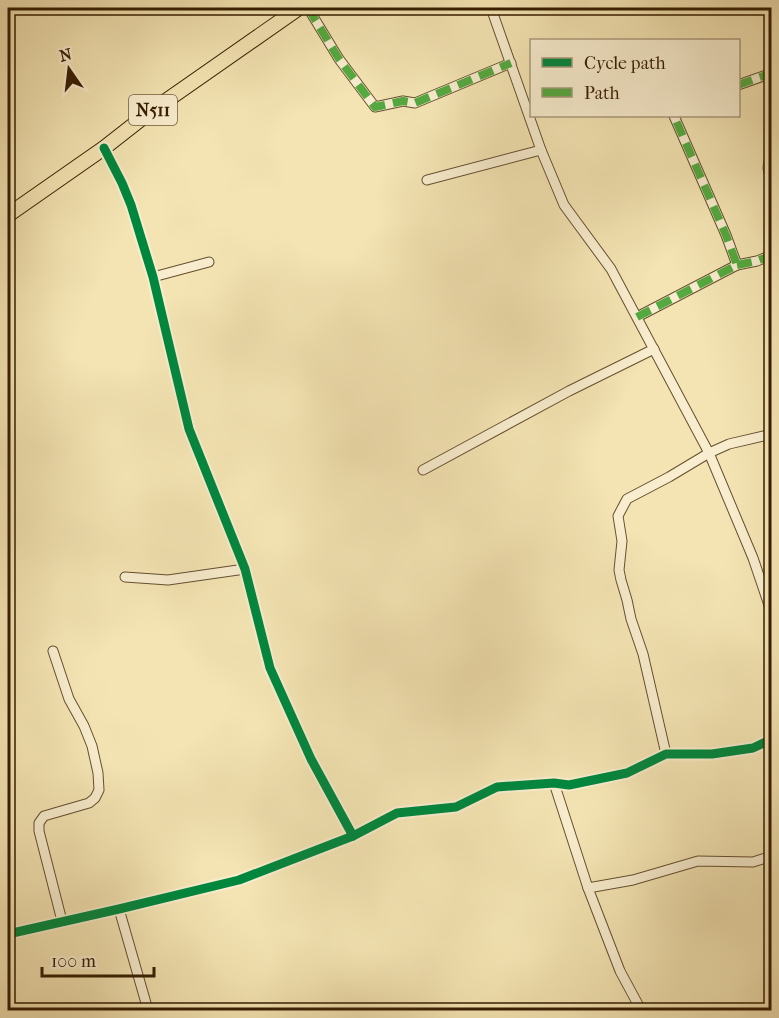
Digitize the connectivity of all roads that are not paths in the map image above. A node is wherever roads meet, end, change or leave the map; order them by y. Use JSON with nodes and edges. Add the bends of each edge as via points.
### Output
{"nodes":[{"id":1,"x":299,"y":8,"type":"edge"},
{"id":2,"x":308,"y":8,"type":"edge"},
{"id":3,"x":491,"y":8,"type":"edge"},
{"id":4,"x":511,"y":63,"type":"junction"},
{"id":5,"x":771,"y":73,"type":"edge"},
{"id":6,"x":740,"y":84,"type":"edge"},
{"id":7,"x":674,"y":117,"type":"edge"},
{"id":8,"x":104,"y":148,"type":"junction"},
{"id":9,"x":541,"y":150,"type":"junction"},
{"id":10,"x":771,"y":157,"type":"edge"},
{"id":11,"x":427,"y":180,"type":"dead end"},
{"id":12,"x":771,"y":182,"type":"edge"},
{"id":13,"x":8,"y":214,"type":"edge"},
{"id":14,"x":771,"y":255,"type":"edge"},
{"id":15,"x":209,"y":262,"type":"dead end"},
{"id":16,"x":737,"y":265,"type":"junction"},
{"id":17,"x":153,"y":277,"type":"junction"},
{"id":18,"x":637,"y":317,"type":"junction"},
{"id":19,"x":654,"y":349,"type":"junction"},
{"id":20,"x":771,"y":434,"type":"edge"},
{"id":21,"x":709,"y":453,"type":"junction"},
{"id":22,"x":423,"y":471,"type":"dead end"},
{"id":23,"x":245,"y":569,"type":"junction"},
{"id":24,"x":125,"y":577,"type":"dead end"},
{"id":25,"x":771,"y":614,"type":"edge"},
{"id":26,"x":53,"y":651,"type":"dead end"},
{"id":27,"x":771,"y":740,"type":"edge"},
{"id":28,"x":666,"y":754,"type":"junction"},
{"id":29,"x":554,"y":783,"type":"junction"},
{"id":30,"x":353,"y":836,"type":"junction"},
{"id":31,"x":771,"y":856,"type":"edge"},
{"id":32,"x":588,"y":888,"type":"junction"},
{"id":33,"x":119,"y":909,"type":"junction"},
{"id":34,"x":62,"y":921,"type":"junction"},
{"id":35,"x":8,"y":934,"type":"edge"},
{"id":36,"x":148,"y":1011,"type":"edge"},
{"id":37,"x":641,"y":1011,"type":"edge"}],
"edges":[{"from":1,"to":8,"type":"highway","number":"N511"},
{"from":2,"to":4,"type":"street","via":[[339,59],[375,106],[415,102]]},
{"from":3,"to":4,"type":"street"},
{"from":4,"to":9,"type":"street"},
{"from":5,"to":6,"type":"street"},
{"from":7,"to":16,"type":"street"},
{"from":8,"to":13,"type":"highway","number":"N511"},
{"from":8,"to":17,"type":"street","via":[[131,205]]},
{"from":9,"to":11,"type":"street"},
{"from":9,"to":18,"type":"street","via":[[564,205],[611,268]]},
{"from":10,"to":12,"type":"street"},
{"from":14,"to":16,"type":"street"},
{"from":15,"to":17,"type":"street"},
{"from":16,"to":18,"type":"street"},
{"from":17,"to":23,"type":"street","via":[[189,429]]},
{"from":18,"to":19,"type":"street"},
{"from":19,"to":21,"type":"street"},
{"from":19,"to":22,"type":"street"},
{"from":20,"to":21,"type":"street"},
{"from":21,"to":25,"type":"street","via":[[753,558]]},
{"from":21,"to":28,"type":"street","via":[[627,499],[618,516],[621,580]]},
{"from":23,"to":24,"type":"street","via":[[168,580]]},
{"from":23,"to":30,"type":"street","via":[[270,668],[311,759]]},
{"from":26,"to":34,"type":"street","via":[[69,699],[92,746],[99,790],[89,803],[45,816],[39,823]]},
{"from":27,"to":28,"type":"street","via":[[753,748],[712,754]]},
{"from":28,"to":29,"type":"street","via":[[627,773],[569,785]]},
{"from":29,"to":30,"type":"street","via":[[497,787],[456,807],[397,813]]},
{"from":29,"to":32,"type":"street"},
{"from":30,"to":33,"type":"street","via":[[239,880]]},
{"from":31,"to":32,"type":"street","via":[[753,862],[698,861]]},
{"from":32,"to":37,"type":"street","via":[[620,971]]},
{"from":33,"to":34,"type":"street"},
{"from":33,"to":36,"type":"street"},
{"from":34,"to":35,"type":"street"}]}
